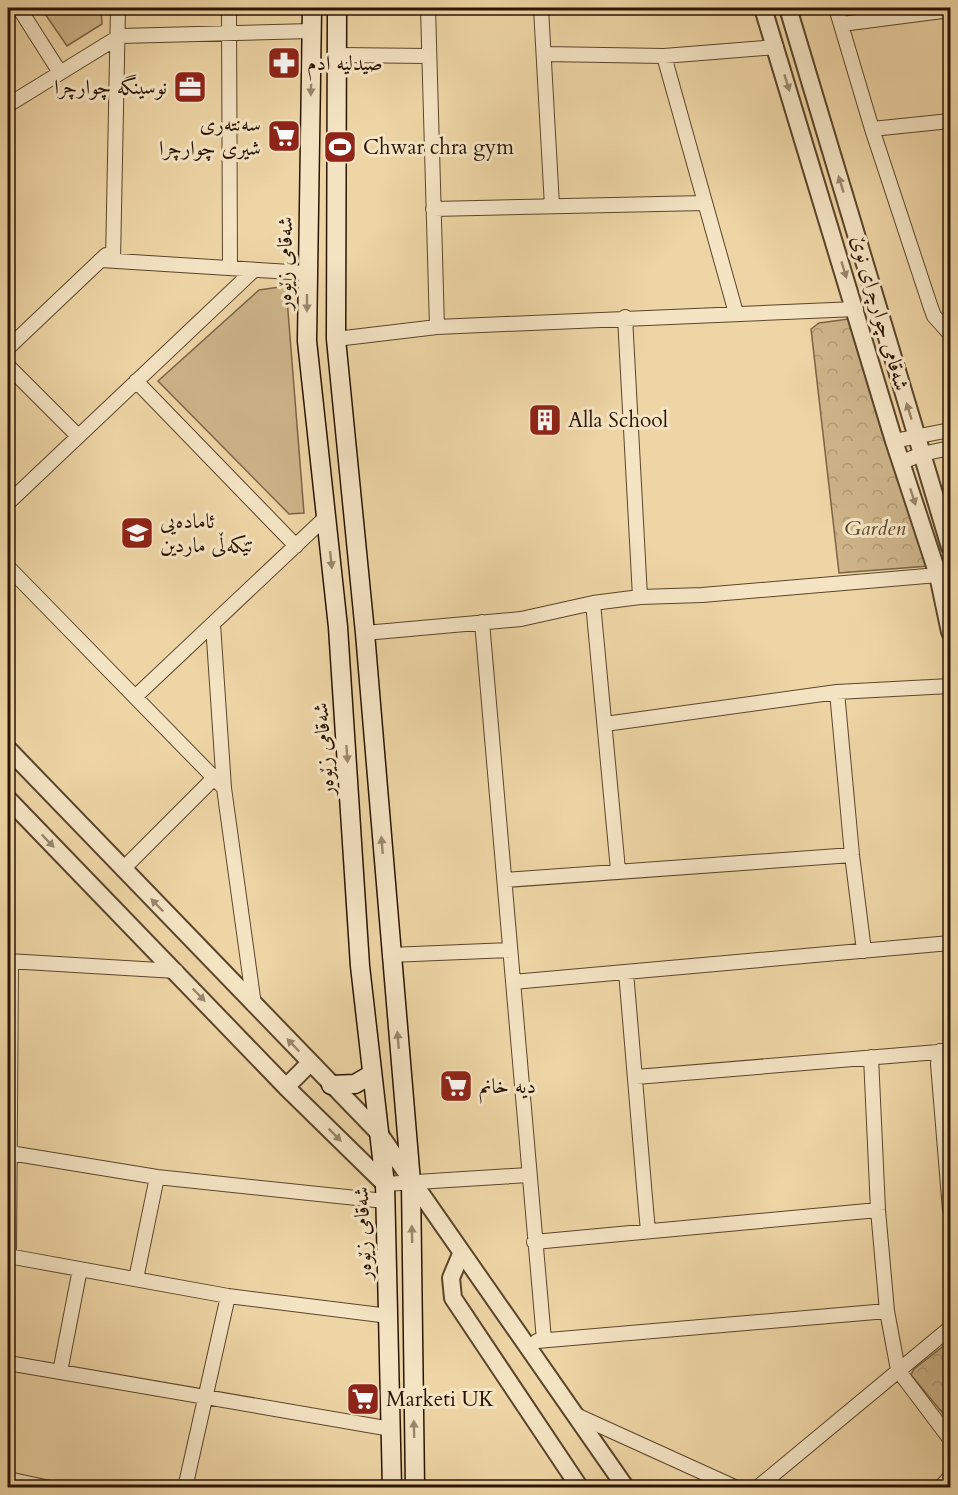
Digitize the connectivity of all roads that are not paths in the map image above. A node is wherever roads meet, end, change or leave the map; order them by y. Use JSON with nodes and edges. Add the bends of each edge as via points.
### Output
{"nodes":[{"id":1,"x":19,"y":8,"type":"edge"},
{"id":2,"x":118,"y":8,"type":"edge"},
{"id":3,"x":229,"y":8,"type":"edge"},
{"id":4,"x":312,"y":8,"type":"edge"},
{"id":5,"x":337,"y":8,"type":"edge"},
{"id":6,"x":428,"y":8,"type":"edge"},
{"id":7,"x":541,"y":8,"type":"edge"},
{"id":8,"x":763,"y":8,"type":"edge"},
{"id":9,"x":788,"y":8,"type":"edge"},
{"id":10,"x":836,"y":8,"type":"edge"},
{"id":11,"x":951,"y":10,"type":"edge"},
{"id":12,"x":842,"y":24,"type":"junction"},
{"id":13,"x":312,"y":31,"type":"junction"},
{"id":14,"x":229,"y":35,"type":"junction"},
{"id":15,"x":120,"y":36,"type":"junction"},
{"id":16,"x":776,"y":47,"type":"junction"},
{"id":17,"x":544,"y":54,"type":"junction"},
{"id":18,"x":338,"y":55,"type":"junction"},
{"id":19,"x":429,"y":56,"type":"junction"},
{"id":20,"x":664,"y":56,"type":"junction"},
{"id":21,"x":59,"y":71,"type":"junction"},
{"id":22,"x":8,"y":105,"type":"edge"},
{"id":23,"x":951,"y":121,"type":"edge"},
{"id":24,"x":872,"y":129,"type":"junction"},
{"id":25,"x":705,"y":203,"type":"junction"},
{"id":26,"x":552,"y":206,"type":"junction"},
{"id":27,"x":433,"y":209,"type":"junction"},
{"id":28,"x":109,"y":256,"type":"junction"},
{"id":29,"x":230,"y":268,"type":"junction"},
{"id":30,"x":254,"y":270,"type":"junction"},
{"id":31,"x":307,"y":273,"type":"junction"},
{"id":32,"x":856,"y":309,"type":"junction"},
{"id":33,"x":736,"y":313,"type":"junction"},
{"id":34,"x":625,"y":317,"type":"junction"},
{"id":35,"x":437,"y":327,"type":"junction"},
{"id":36,"x":951,"y":334,"type":"edge"},
{"id":37,"x":336,"y":339,"type":"junction"},
{"id":38,"x":8,"y":348,"type":"edge"},
{"id":39,"x":8,"y":366,"type":"edge"},
{"id":40,"x":136,"y":381,"type":"junction"},
{"id":41,"x":951,"y":430,"type":"edge"},
{"id":42,"x":78,"y":436,"type":"junction"},
{"id":43,"x":917,"y":437,"type":"junction"},
{"id":44,"x":894,"y":441,"type":"junction"},
{"id":45,"x":951,"y":448,"type":"edge"},
{"id":46,"x":922,"y":454,"type":"junction"},
{"id":47,"x":902,"y":462,"type":"junction"},
{"id":48,"x":8,"y":503,"type":"edge"},
{"id":49,"x":326,"y":517,"type":"junction"},
{"id":50,"x":296,"y":546,"type":"junction"},
{"id":51,"x":951,"y":547,"type":"edge"},
{"id":52,"x":8,"y":567,"type":"edge"},
{"id":53,"x":938,"y":575,"type":"junction"},
{"id":54,"x":640,"y":597,"type":"junction"},
{"id":55,"x":593,"y":603,"type":"junction"},
{"id":56,"x":482,"y":622,"type":"junction"},
{"id":57,"x":213,"y":624,"type":"junction"},
{"id":58,"x":951,"y":632,"type":"edge"},
{"id":59,"x":365,"y":633,"type":"junction"},
{"id":60,"x":951,"y":686,"type":"edge"},
{"id":61,"x":837,"y":692,"type":"junction"},
{"id":62,"x":135,"y":697,"type":"junction"},
{"id":63,"x":605,"y":724,"type":"junction"},
{"id":64,"x":8,"y":749,"type":"edge"},
{"id":65,"x":219,"y":783,"type":"junction"},
{"id":66,"x":8,"y":799,"type":"edge"},
{"id":67,"x":852,"y":855,"type":"junction"},
{"id":68,"x":123,"y":869,"type":"junction"},
{"id":69,"x":618,"y":870,"type":"junction"},
{"id":70,"x":506,"y":880,"type":"junction"},
{"id":71,"x":951,"y":943,"type":"edge"},
{"id":72,"x":510,"y":950,"type":"junction"},
{"id":73,"x":864,"y":951,"type":"junction"},
{"id":74,"x":390,"y":955,"type":"junction"},
{"id":75,"x":9,"y":962,"type":"edge"},
{"id":76,"x":176,"y":971,"type":"junction"},
{"id":77,"x":626,"y":972,"type":"junction"},
{"id":78,"x":513,"y":982,"type":"junction"},
{"id":79,"x":254,"y":1005,"type":"junction"},
{"id":80,"x":945,"y":1051,"type":"edge"},
{"id":81,"x":871,"y":1057,"type":"junction"},
{"id":82,"x":310,"y":1063,"type":"junction"},
{"id":83,"x":372,"y":1074,"type":"junction"},
{"id":84,"x":636,"y":1077,"type":"junction"},
{"id":85,"x":331,"y":1085,"type":"junction"},
{"id":86,"x":286,"y":1087,"type":"junction"},
{"id":87,"x":378,"y":1132,"type":"junction"},
{"id":88,"x":9,"y":1153,"type":"junction"},
{"id":89,"x":528,"y":1175,"type":"junction"},
{"id":90,"x":157,"y":1177,"type":"junction"},
{"id":91,"x":411,"y":1182,"type":"junction"},
{"id":92,"x":385,"y":1193,"type":"junction"},
{"id":93,"x":878,"y":1210,"type":"junction"},
{"id":94,"x":951,"y":1210,"type":"edge"},
{"id":95,"x":648,"y":1232,"type":"junction"},
{"id":96,"x":534,"y":1242,"type":"junction"},
{"id":97,"x":461,"y":1254,"type":"junction"},
{"id":98,"x":8,"y":1256,"type":"edge"},
{"id":99,"x":80,"y":1269,"type":"junction"},
{"id":100,"x":136,"y":1280,"type":"junction"},
{"id":101,"x":228,"y":1296,"type":"junction"},
{"id":102,"x":887,"y":1311,"type":"junction"},
{"id":103,"x":389,"y":1316,"type":"junction"},
{"id":104,"x":951,"y":1328,"type":"edge"},
{"id":105,"x":544,"y":1340,"type":"junction"},
{"id":106,"x":523,"y":1342,"type":"junction"},
{"id":107,"x":8,"y":1363,"type":"edge"},
{"id":108,"x":898,"y":1370,"type":"junction"},
{"id":109,"x":60,"y":1372,"type":"junction"},
{"id":110,"x":206,"y":1398,"type":"junction"},
{"id":111,"x":574,"y":1414,"type":"junction"},
{"id":112,"x":391,"y":1429,"type":"junction"},
{"id":113,"x":951,"y":1439,"type":"edge"},
{"id":114,"x":951,"y":1477,"type":"edge"},
{"id":115,"x":8,"y":1479,"type":"edge"},
{"id":116,"x":941,"y":1487,"type":"edge"},
{"id":117,"x":50,"y":1488,"type":"edge"},
{"id":118,"x":185,"y":1488,"type":"edge"},
{"id":119,"x":392,"y":1488,"type":"edge"},
{"id":120,"x":415,"y":1488,"type":"edge"},
{"id":121,"x":580,"y":1488,"type":"edge"},
{"id":122,"x":626,"y":1488,"type":"edge"},
{"id":123,"x":737,"y":1488,"type":"edge"},
{"id":124,"x":757,"y":1488,"type":"edge"}],
"edges":[{"from":1,"to":21,"type":"street"},
{"from":2,"to":15,"type":"street"},
{"from":3,"to":14,"type":"street"},
{"from":4,"to":13,"type":"main road","name":"شەقامی زێوەر"},
{"from":5,"to":18,"type":"main road"},
{"from":6,"to":19,"type":"street"},
{"from":7,"to":17,"type":"street"},
{"from":8,"to":16,"type":"street","name":"شەقامی چوارچرای نوێ"},
{"from":43,"to":9,"type":"street","name":"شەقامی چوارچرای نوێ","one_way":true},
{"from":10,"to":12,"type":"street"},
{"from":11,"to":12,"type":"street"},
{"from":12,"to":24,"type":"street"},
{"from":13,"to":14,"type":"street"},
{"from":13,"to":31,"type":"main road","name":"شەقامی زێوەر","one_way":true},
{"from":14,"to":15,"type":"street"},
{"from":14,"to":29,"type":"street"},
{"from":15,"to":21,"type":"street"},
{"from":15,"to":28,"type":"street"},
{"from":16,"to":20,"type":"street"},
{"from":16,"to":32,"type":"street","name":"شەقامی چوارچرای نوێ","one_way":true},
{"from":17,"to":20,"type":"street"},
{"from":17,"to":26,"type":"street"},
{"from":18,"to":19,"type":"street"},
{"from":18,"to":37,"type":"main road"},
{"from":19,"to":27,"type":"street"},
{"from":20,"to":25,"type":"street"},
{"from":21,"to":22,"type":"street"},
{"from":23,"to":24,"type":"street"},
{"from":24,"to":36,"type":"street","via":[[934,316]]},
{"from":25,"to":26,"type":"street"},
{"from":25,"to":33,"type":"street"},
{"from":26,"to":27,"type":"street"},
{"from":27,"to":35,"type":"street"},
{"from":28,"to":29,"type":"street"},
{"from":28,"to":38,"type":"street"},
{"from":29,"to":30,"type":"street"},
{"from":30,"to":31,"type":"street"},
{"from":30,"to":40,"type":"street"},
{"from":31,"to":49,"type":"main road","name":"شەقامی زێوەر","one_way":true,"via":[[307,341]]},
{"from":32,"to":33,"type":"street"},
{"from":32,"to":44,"type":"street","name":"شەقامی چوارچرای نوێ"},
{"from":33,"to":34,"type":"street"},
{"from":34,"to":35,"type":"street"},
{"from":34,"to":54,"type":"street"},
{"from":35,"to":37,"type":"street"},
{"from":37,"to":59,"type":"main road"},
{"from":39,"to":42,"type":"street"},
{"from":40,"to":42,"type":"street"},
{"from":40,"to":50,"type":"street"},
{"from":41,"to":43,"type":"street"},
{"from":42,"to":48,"type":"street"},
{"from":43,"to":44,"type":"street"},
{"from":43,"to":46,"type":"street","name":"شەقامی چوارچرای نوێ"},
{"from":44,"to":47,"type":"street","name":"شەقامی چوارچرای نوێ"},
{"from":45,"to":46,"type":"street"},
{"from":46,"to":47,"type":"street"},
{"from":46,"to":51,"type":"street","name":"شەقامی چوارچرای نوێ"},
{"from":47,"to":53,"type":"street","name":"شەقامی چوارچرای نوێ","one_way":true},
{"from":49,"to":50,"type":"street"},
{"from":49,"to":83,"type":"main road","name":"شەقامی زێوەر","one_way":true,"via":[[339,627],[360,966]]},
{"from":50,"to":57,"type":"street"},
{"from":52,"to":62,"type":"street"},
{"from":53,"to":54,"type":"street"},
{"from":53,"to":58,"type":"street","name":"شەقامی چوارچرای نوێ"},
{"from":54,"to":55,"type":"street"},
{"from":55,"to":56,"type":"street","via":[[520,619]]},
{"from":55,"to":63,"type":"street"},
{"from":56,"to":59,"type":"street"},
{"from":56,"to":70,"type":"street","via":[[496,814]]},
{"from":57,"to":62,"type":"street"},
{"from":57,"to":65,"type":"street"},
{"from":74,"to":59,"type":"main road","one_way":true},
{"from":60,"to":61,"type":"street"},
{"from":61,"to":63,"type":"street"},
{"from":61,"to":67,"type":"street"},
{"from":62,"to":65,"type":"street"},
{"from":63,"to":69,"type":"street"},
{"from":64,"to":68,"type":"street"},
{"from":65,"to":68,"type":"street"},
{"from":65,"to":79,"type":"street"},
{"from":66,"to":76,"type":"street","one_way":true},
{"from":67,"to":69,"type":"street"},
{"from":67,"to":73,"type":"street"},
{"from":79,"to":68,"type":"street","one_way":true},
{"from":69,"to":70,"type":"street"},
{"from":70,"to":72,"type":"street"},
{"from":71,"to":73,"type":"street"},
{"from":72,"to":74,"type":"street"},
{"from":72,"to":78,"type":"street"},
{"from":73,"to":77,"type":"street"},
{"from":91,"to":74,"type":"main road","one_way":true},
{"from":75,"to":76,"type":"street"},
{"from":75,"to":88,"type":"street"},
{"from":76,"to":86,"type":"street","one_way":true},
{"from":77,"to":78,"type":"street"},
{"from":77,"to":84,"type":"street"},
{"from":78,"to":89,"type":"street"},
{"from":82,"to":79,"type":"street","one_way":true},
{"from":80,"to":81,"type":"street"},
{"from":80,"to":94,"type":"street","via":[[938,1064]]},
{"from":81,"to":84,"type":"street"},
{"from":81,"to":93,"type":"street"},
{"from":82,"to":85,"type":"street"},
{"from":82,"to":86,"type":"street"},
{"from":83,"to":85,"type":"main road","via":[[355,1084]]},
{"from":83,"to":87,"type":"main road","name":"شەقامی زێوەر"},
{"from":84,"to":95,"type":"street"},
{"from":85,"to":87,"type":"street"},
{"from":86,"to":92,"type":"street","one_way":true},
{"from":87,"to":91,"type":"street"},
{"from":87,"to":92,"type":"main road","name":"شەقامی زێوەر"},
{"from":88,"to":90,"type":"street"},
{"from":88,"to":98,"type":"street"},
{"from":89,"to":91,"type":"street"},
{"from":89,"to":96,"type":"street"},
{"from":90,"to":92,"type":"street"},
{"from":90,"to":100,"type":"street"},
{"from":91,"to":92,"type":"street"},
{"from":91,"to":97,"type":"street"},
{"from":120,"to":91,"type":"main road","one_way":true},
{"from":92,"to":103,"type":"main road","name":"شەقامی زێوەر"},
{"from":93,"to":95,"type":"street"},
{"from":93,"to":102,"type":"street"},
{"from":95,"to":96,"type":"street"},
{"from":96,"to":105,"type":"street"},
{"from":97,"to":106,"type":"street"},
{"from":97,"to":121,"type":"street","via":[[451,1278],[453,1298]]},
{"from":98,"to":99,"type":"street"},
{"from":99,"to":100,"type":"street"},
{"from":99,"to":109,"type":"street"},
{"from":100,"to":101,"type":"street"},
{"from":101,"to":103,"type":"street"},
{"from":101,"to":110,"type":"street"},
{"from":102,"to":105,"type":"street"},
{"from":102,"to":108,"type":"street"},
{"from":103,"to":112,"type":"main road","name":"شەقامی زێوەر"},
{"from":104,"to":108,"type":"street"},
{"from":105,"to":106,"type":"street"},
{"from":106,"to":111,"type":"street"},
{"from":107,"to":109,"type":"street"},
{"from":108,"to":113,"type":"street"},
{"from":108,"to":124,"type":"street"},
{"from":109,"to":110,"type":"street"},
{"from":110,"to":112,"type":"street"},
{"from":110,"to":118,"type":"street"},
{"from":111,"to":122,"type":"street"},
{"from":111,"to":123,"type":"street"},
{"from":112,"to":119,"type":"main road","name":"شەقامی زێوەر"},
{"from":114,"to":116,"type":"street"},
{"from":115,"to":117,"type":"street"}]}
